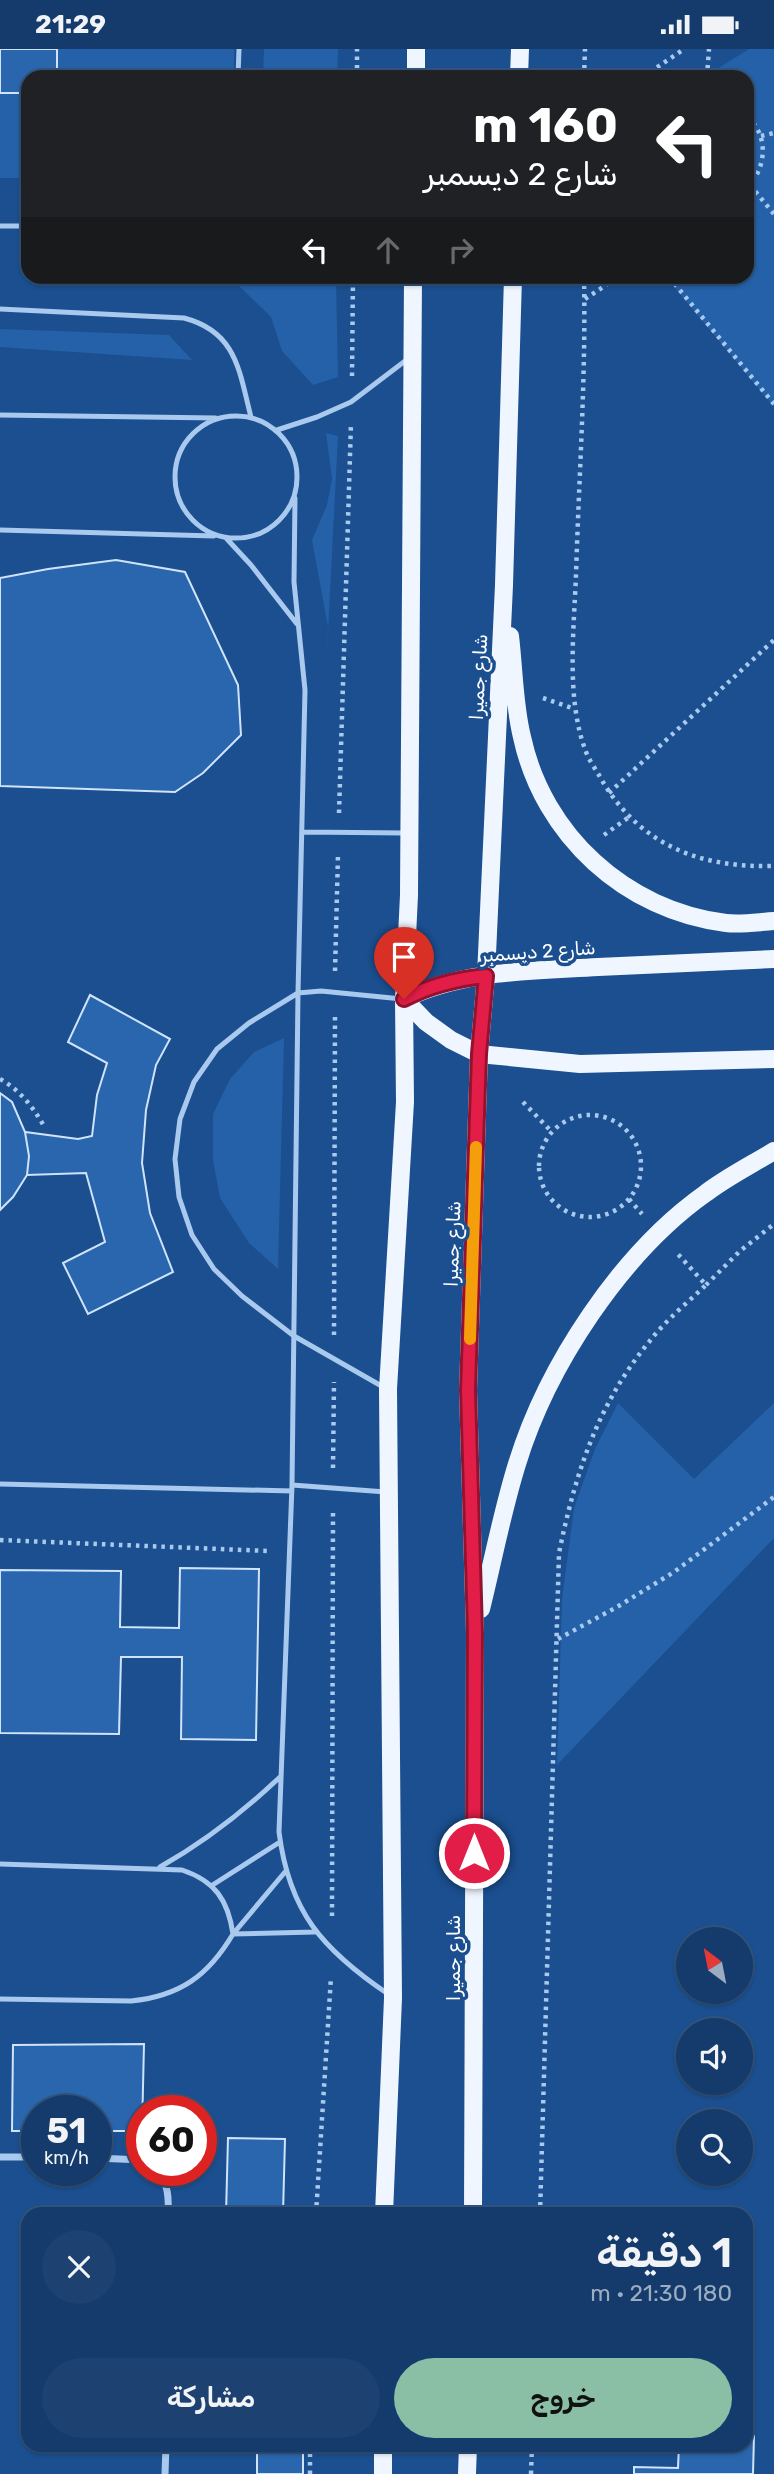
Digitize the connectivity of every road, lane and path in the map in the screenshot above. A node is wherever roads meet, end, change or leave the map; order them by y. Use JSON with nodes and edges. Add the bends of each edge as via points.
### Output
{"nodes":[{"id":1,"x":239,"y":49,"type":"edge"},
{"id":2,"x":357,"y":49,"type":"edge"},
{"id":3,"x":416,"y":49,"type":"edge"},
{"id":4,"x":520,"y":49,"type":"edge"},
{"id":5,"x":585,"y":49,"type":"edge"},
{"id":6,"x":684,"y":49,"type":"edge"},
{"id":7,"x":709,"y":49,"type":"edge"},
{"id":8,"x":238,"y":70,"type":"edge"},
{"id":9,"x":357,"y":70,"type":"edge"},
{"id":10,"x":416,"y":70,"type":"edge"},
{"id":11,"x":519,"y":70,"type":"edge"},
{"id":12,"x":584,"y":70,"type":"edge"},
{"id":13,"x":653,"y":70,"type":"edge"},
{"id":14,"x":708,"y":70,"type":"edge"},
{"id":15,"x":754,"y":126,"type":"edge"},
{"id":16,"x":774,"y":132,"type":"edge"},
{"id":17,"x":761,"y":136,"type":"junction"},
{"id":18,"x":754,"y":179,"type":"edge"},
{"id":19,"x":754,"y":192,"type":"edge"},
{"id":20,"x":774,"y":214,"type":"edge"},
{"id":21,"x":0,"y":226,"type":"edge"},
{"id":22,"x":21,"y":226,"type":"edge"},
{"id":23,"x":353,"y":284,"type":"edge"},
{"id":24,"x":413,"y":284,"type":"edge"},
{"id":25,"x":513,"y":284,"type":"edge"},
{"id":26,"x":584,"y":284,"type":"edge"},
{"id":27,"x":608,"y":284,"type":"edge"},
{"id":28,"x":675,"y":284,"type":"edge"},
{"id":29,"x":585,"y":300,"type":"junction"},
{"id":30,"x":0,"y":309,"type":"edge"},
{"id":31,"x":414,"y":353,"type":"junction"},
{"id":32,"x":351,"y":402,"type":"junction"},
{"id":33,"x":774,"y":404,"type":"edge"},
{"id":34,"x":0,"y":415,"type":"edge"},
{"id":35,"x":251,"y":417,"type":"junction"},
{"id":36,"x":219,"y":418,"type":"junction"},
{"id":37,"x":277,"y":430,"type":"junction"},
{"id":38,"x":295,"y":498,"type":"junction"},
{"id":39,"x":0,"y":530,"type":"edge"},
{"id":40,"x":218,"y":536,"type":"junction"},
{"id":41,"x":225,"y":538,"type":"junction"},
{"id":42,"x":504,"y":585,"type":"junction"},
{"id":43,"x":297,"y":624,"type":"junction"},
{"id":44,"x":774,"y":640,"type":"edge"},
{"id":45,"x":609,"y":793,"type":"junction"},
{"id":46,"x":303,"y":832,"type":"junction"},
{"id":47,"x":339,"y":832,"type":"junction"},
{"id":48,"x":409,"y":833,"type":"junction"},
{"id":49,"x":774,"y":866,"type":"edge"},
{"id":50,"x":774,"y":921,"type":"edge"},
{"id":51,"x":774,"y":959,"type":"edge"},
{"id":52,"x":486,"y":976,"type":"junction"},
{"id":53,"x":335,"y":992,"type":"junction"},
{"id":54,"x":298,"y":993,"type":"junction"},
{"id":55,"x":404,"y":999,"type":"junction"},
{"id":56,"x":479,"y":1054,"type":"junction"},
{"id":57,"x":774,"y":1059,"type":"edge"},
{"id":58,"x":0,"y":1079,"type":"edge"},
{"id":59,"x":523,"y":1102,"type":"dead end"},
{"id":60,"x":45,"y":1128,"type":"dead end"},
{"id":61,"x":551,"y":1131,"type":"junction"},
{"id":62,"x":774,"y":1151,"type":"edge"},
{"id":63,"x":629,"y":1199,"type":"junction"},
{"id":64,"x":774,"y":1224,"type":"edge"},
{"id":65,"x":659,"y":1233,"type":"junction"},
{"id":66,"x":706,"y":1285,"type":"junction"},
{"id":67,"x":294,"y":1336,"type":"junction"},
{"id":68,"x":334,"y":1359,"type":"junction"},
{"id":69,"x":388,"y":1389,"type":"junction"},
{"id":70,"x":0,"y":1484,"type":"edge"},
{"id":71,"x":292,"y":1488,"type":"junction"},
{"id":72,"x":333,"y":1488,"type":"junction"},
{"id":73,"x":388,"y":1492,"type":"junction"},
{"id":74,"x":774,"y":1497,"type":"edge"},
{"id":75,"x":0,"y":1540,"type":"edge"},
{"id":76,"x":289,"y":1552,"type":"junction"},
{"id":77,"x":475,"y":1633,"type":"junction"},
{"id":78,"x":557,"y":1639,"type":"junction"},
{"id":79,"x":280,"y":1777,"type":"junction"},
{"id":80,"x":280,"y":1842,"type":"junction"},
{"id":81,"x":0,"y":1864,"type":"edge"},
{"id":82,"x":160,"y":1868,"type":"junction"},
{"id":83,"x":285,"y":1872,"type":"junction"},
{"id":84,"x":211,"y":1886,"type":"junction"},
{"id":85,"x":315,"y":1932,"type":"junction"},
{"id":86,"x":233,"y":1934,"type":"junction"},
{"id":87,"x":332,"y":1950,"type":"junction"},
{"id":88,"x":393,"y":1998,"type":"junction"},
{"id":89,"x":0,"y":1999,"type":"edge"},
{"id":90,"x":0,"y":2157,"type":"edge"},
{"id":91,"x":21,"y":2157,"type":"edge"},
{"id":92,"x":167,"y":2186,"type":"edge"},
{"id":93,"x":168,"y":2207,"type":"edge"},
{"id":94,"x":316,"y":2207,"type":"edge"},
{"id":95,"x":384,"y":2207,"type":"edge"},
{"id":96,"x":473,"y":2207,"type":"edge"},
{"id":97,"x":540,"y":2207,"type":"edge"},
{"id":98,"x":166,"y":2452,"type":"edge"},
{"id":99,"x":310,"y":2452,"type":"edge"},
{"id":100,"x":383,"y":2452,"type":"edge"},
{"id":101,"x":468,"y":2452,"type":"edge"},
{"id":102,"x":532,"y":2452,"type":"edge"},
{"id":103,"x":165,"y":2474,"type":"edge"},
{"id":104,"x":310,"y":2474,"type":"edge"},
{"id":105,"x":383,"y":2474,"type":"edge"},
{"id":106,"x":467,"y":2474,"type":"edge"},
{"id":107,"x":531,"y":2474,"type":"edge"}],
"edges":[{"from":1,"to":8,"type":"lane"},
{"from":2,"to":9,"type":"path"},
{"from":3,"to":10,"type":"main road"},
{"from":4,"to":11,"type":"main road"},
{"from":5,"to":12,"type":"path"},
{"from":6,"to":13,"type":"path"},
{"from":7,"to":14,"type":"path"},
{"from":15,"to":17,"type":"path"},
{"from":16,"to":17,"type":"path"},
{"from":17,"to":18,"type":"path","via":[[764,153]]},
{"from":19,"to":20,"type":"path"},
{"from":21,"to":22,"type":"lane"},
{"from":23,"to":32,"type":"path"},
{"from":24,"to":31,"type":"main road"},
{"from":25,"to":42,"type":"main road","name":"شارع جميرا"},
{"from":26,"to":29,"type":"path"},
{"from":27,"to":29,"type":"path"},
{"from":28,"to":33,"type":"path"},
{"from":29,"to":45,"type":"path","via":[[573,645],[575,709],[585,750]]},
{"from":30,"to":35,"type":"lane","via":[[184,317],[202,323],[218,332],[229,346]]},
{"from":31,"to":32,"type":"lane"},
{"from":31,"to":48,"type":"main road"},
{"from":32,"to":37,"type":"lane"},
{"from":32,"to":47,"type":"path"},
{"from":34,"to":36,"type":"lane"},
{"from":35,"to":36,"type":"lane"},
{"from":35,"to":37,"type":"lane"},
{"from":36,"to":40,"type":"lane","via":[[190,437],[175,468],[180,502],[189,517]]},
{"from":37,"to":38,"type":"lane","via":[[296,461]]},
{"from":38,"to":41,"type":"lane","via":[[267,530]]},
{"from":38,"to":43,"type":"lane"},
{"from":39,"to":40,"type":"lane"},
{"from":40,"to":41,"type":"lane"},
{"from":41,"to":43,"type":"lane"},
{"from":42,"to":50,"type":"main road","via":[[521,736],[534,778],[554,817],[613,879],[648,900],[687,915],[728,923]]},
{"from":42,"to":52,"type":"main road","name":"شارع جميرا"},
{"from":43,"to":46,"type":"lane","via":[[305,690]]},
{"from":44,"to":45,"type":"path"},
{"from":45,"to":49,"type":"path","via":[[629,817],[663,844],[702,860]]},
{"from":46,"to":47,"type":"lane"},
{"from":46,"to":54,"type":"lane"},
{"from":47,"to":48,"type":"lane"},
{"from":47,"to":53,"type":"path"},
{"from":48,"to":55,"type":"main road"},
{"from":51,"to":52,"type":"main road","name":"شارع 2 ديسمبر"},
{"from":52,"to":55,"type":"main road","name":"شارع 2 ديسمبر","via":[[439,984]]},
{"from":52,"to":56,"type":"main road","name":"شارع جميرا"},
{"from":53,"to":54,"type":"lane"},
{"from":53,"to":55,"type":"lane"},
{"from":53,"to":68,"type":"path"},
{"from":54,"to":67,"type":"lane"},
{"from":54,"to":67,"type":"lane","via":[[217,1049],[194,1082],[180,1119],[175,1159],[179,1197],[192,1235],[214,1269]]},
{"from":55,"to":56,"type":"main road","via":[[434,1028]]},
{"from":55,"to":69,"type":"main road","via":[[405,1102]]},
{"from":56,"to":57,"type":"main road","via":[[580,1064]]},
{"from":56,"to":77,"type":"main road","name":"شارع جميرا","via":[[468,1390]]},
{"from":58,"to":60,"type":"path","via":[[22,1095]]},
{"from":59,"to":61,"type":"path"},
{"from":61,"to":63,"type":"path","via":[[563,1122],[590,1115],[618,1123],[629,1133],[640,1159],[641,1173]]},
{"from":61,"to":63,"type":"path","via":[[543,1144],[538,1173],[550,1200],[589,1218],[617,1210]]},
{"from":62,"to":65,"type":"main road","via":[[705,1193]]},
{"from":63,"to":65,"type":"path"},
{"from":64,"to":66,"type":"path"},
{"from":65,"to":66,"type":"path"},
{"from":65,"to":77,"type":"main road","via":[[602,1296],[550,1379],[517,1463]]},
{"from":66,"to":78,"type":"path","via":[[649,1341],[616,1389],[589,1441],[559,1553]]},
{"from":67,"to":68,"type":"lane"},
{"from":67,"to":71,"type":"lane"},
{"from":68,"to":69,"type":"lane"},
{"from":68,"to":72,"type":"path"},
{"from":69,"to":73,"type":"main road"},
{"from":70,"to":71,"type":"lane"},
{"from":71,"to":72,"type":"lane"},
{"from":71,"to":76,"type":"lane"},
{"from":72,"to":73,"type":"lane"},
{"from":72,"to":87,"type":"path"},
{"from":73,"to":88,"type":"main road"},
{"from":74,"to":78,"type":"path","via":[[674,1572]]},
{"from":75,"to":76,"type":"path"},
{"from":76,"to":79,"type":"lane"},
{"from":77,"to":96,"type":"main road","name":"شارع جميرا"},
{"from":78,"to":97,"type":"path"},
{"from":79,"to":80,"type":"lane"},
{"from":79,"to":82,"type":"lane","via":[[213,1835]]},
{"from":80,"to":83,"type":"lane"},
{"from":80,"to":84,"type":"lane"},
{"from":81,"to":82,"type":"lane"},
{"from":82,"to":84,"type":"lane","via":[[190,1873]]},
{"from":83,"to":85,"type":"lane"},
{"from":83,"to":86,"type":"lane"},
{"from":84,"to":86,"type":"lane","via":[[223,1899]]},
{"from":85,"to":86,"type":"lane"},
{"from":85,"to":87,"type":"lane"},
{"from":86,"to":89,"type":"lane","via":[[219,1958],[200,1976],[150,1999]]},
{"from":87,"to":88,"type":"lane"},
{"from":87,"to":94,"type":"path"},
{"from":88,"to":95,"type":"main road"},
{"from":90,"to":91,"type":"street"},
{"from":92,"to":93,"type":"street"},
{"from":98,"to":103,"type":"street"},
{"from":99,"to":104,"type":"path"},
{"from":100,"to":105,"type":"main road"},
{"from":101,"to":106,"type":"main road"},
{"from":102,"to":107,"type":"path"}]}
